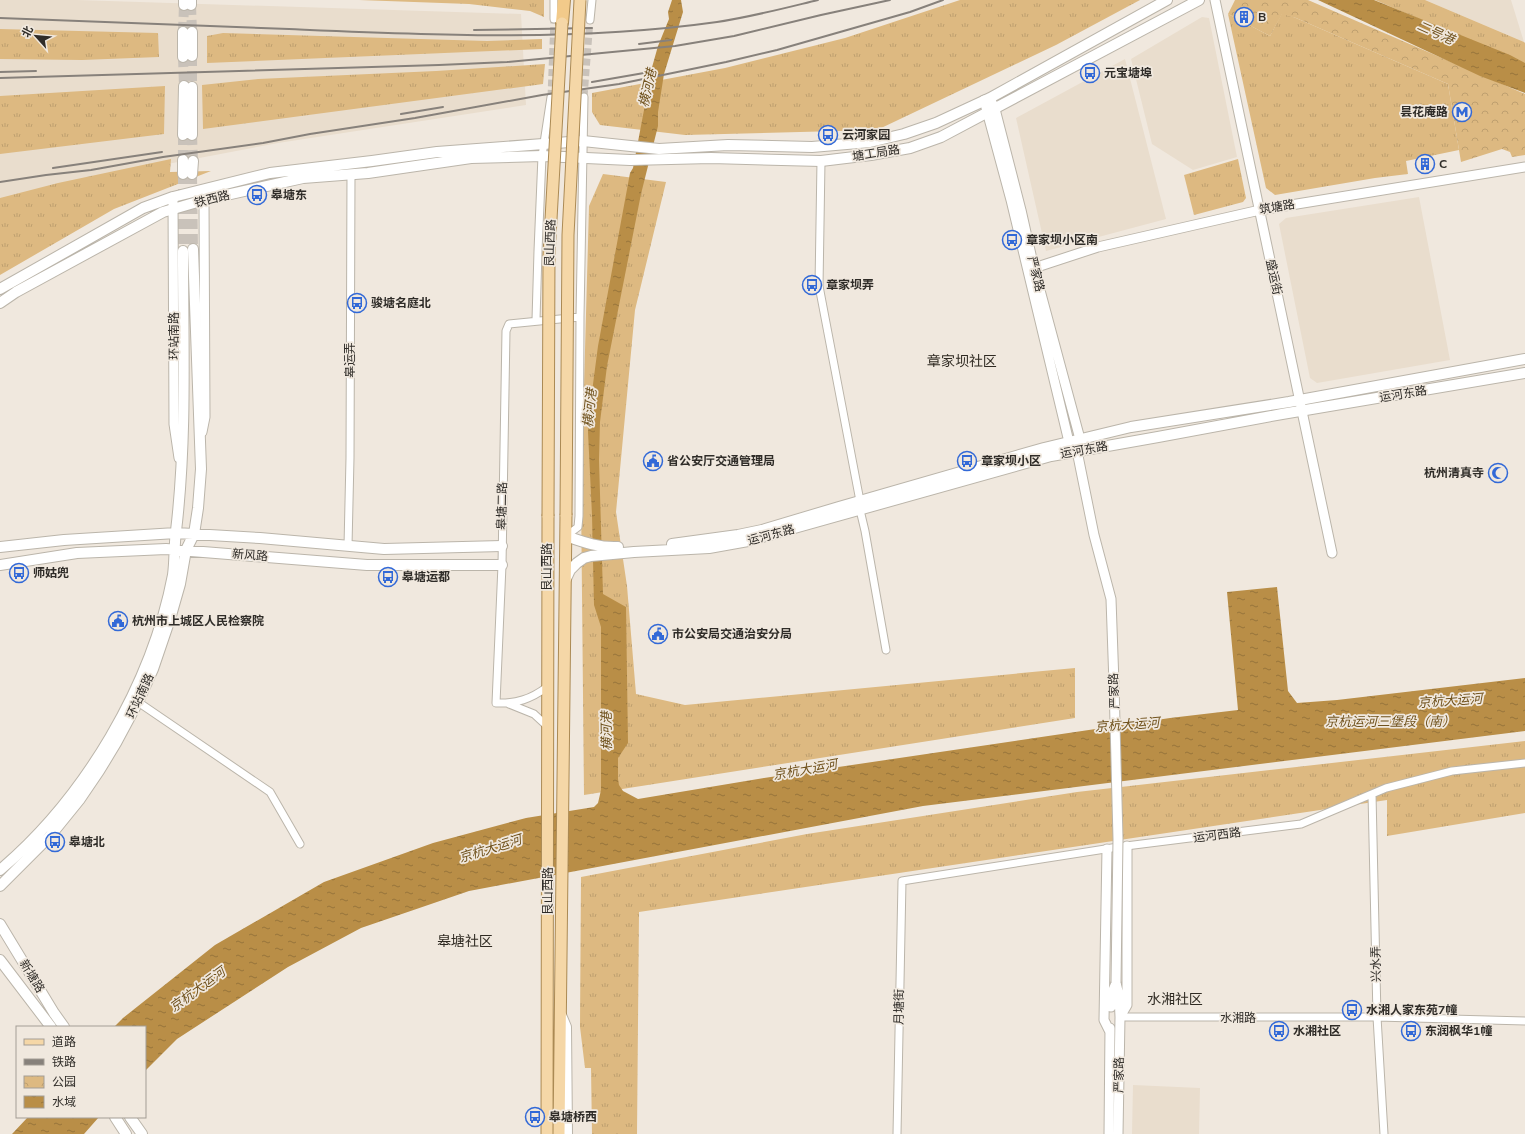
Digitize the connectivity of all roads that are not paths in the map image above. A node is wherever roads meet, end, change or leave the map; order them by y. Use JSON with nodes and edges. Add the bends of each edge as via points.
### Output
{"nodes":[{"id":1,"x":554,"y":0,"type":"edge"},
{"id":2,"x":563,"y":0,"type":"edge"},
{"id":3,"x":580,"y":0,"type":"edge"},
{"id":4,"x":592,"y":0,"type":"edge"},
{"id":5,"x":1167,"y":0,"type":"edge"},
{"id":6,"x":1199,"y":0,"type":"edge"},
{"id":7,"x":1215,"y":0,"type":"edge"},
{"id":8,"x":590,"y":20,"type":"tunnel mouth"},
{"id":9,"x":558,"y":21,"type":"junction"},
{"id":10,"x":187,"y":32,"type":"tunnel mouth"},
{"id":11,"x":188,"y":57,"type":"tunnel mouth"},
{"id":12,"x":188,"y":87,"type":"tunnel mouth"},
{"id":13,"x":551,"y":97,"type":"tunnel mouth"},
{"id":14,"x":584,"y":97,"type":"tunnel mouth"},
{"id":15,"x":987,"y":99,"type":"junction"},
{"id":16,"x":991,"y":111,"type":"junction"},
{"id":17,"x":188,"y":135,"type":"tunnel mouth"},
{"id":18,"x":583,"y":141,"type":"junction"},
{"id":19,"x":543,"y":144,"type":"junction"},
{"id":20,"x":542,"y":156,"type":"junction"},
{"id":21,"x":584,"y":158,"type":"junction"},
{"id":22,"x":188,"y":160,"type":"tunnel mouth"},
{"id":23,"x":821,"y":161,"type":"junction"},
{"id":24,"x":1525,"y":167,"type":"edge"},
{"id":25,"x":188,"y":174,"type":"tunnel mouth"},
{"id":26,"x":351,"y":174,"type":"junction"},
{"id":27,"x":172,"y":198,"type":"junction"},
{"id":28,"x":204,"y":200,"type":"junction"},
{"id":29,"x":173,"y":210,"type":"junction"},
{"id":30,"x":1260,"y":210,"type":"junction"},
{"id":31,"x":1034,"y":268,"type":"junction"},
{"id":32,"x":0,"y":289,"type":"edge"},
{"id":33,"x":0,"y":303,"type":"edge"},
{"id":34,"x":580,"y":317,"type":"junction"},
{"id":35,"x":536,"y":320,"type":"junction"},
{"id":36,"x":1525,"y":359,"type":"edge"},
{"id":37,"x":1525,"y":373,"type":"edge"},
{"id":38,"x":1301,"y":405,"type":"junction"},
{"id":39,"x":1080,"y":439,"type":"junction"},
{"id":40,"x":1069,"y":442,"type":"junction"},
{"id":41,"x":1077,"y":451,"type":"junction"},
{"id":42,"x":201,"y":469,"type":"junction"},
{"id":43,"x":181,"y":474,"type":"junction"},
{"id":44,"x":860,"y":505,"type":"junction"},
{"id":45,"x":176,"y":534,"type":"junction"},
{"id":46,"x":194,"y":534,"type":"junction"},
{"id":47,"x":566,"y":536,"type":"junction"},
{"id":48,"x":348,"y":546,"type":"junction"},
{"id":49,"x":502,"y":546,"type":"junction"},
{"id":50,"x":0,"y":547,"type":"edge"},
{"id":51,"x":445,"y":548,"type":"junction"},
{"id":52,"x":181,"y":550,"type":"junction"},
{"id":53,"x":606,"y":551,"type":"junction"},
{"id":54,"x":1332,"y":553,"type":"dead end"},
{"id":55,"x":0,"y":565,"type":"edge"},
{"id":56,"x":502,"y":565,"type":"junction"},
{"id":57,"x":445,"y":566,"type":"junction"},
{"id":58,"x":565,"y":581,"type":"junction"},
{"id":59,"x":886,"y":650,"type":"dead end"},
{"id":60,"x":547,"y":687,"type":"junction"},
{"id":61,"x":138,"y":702,"type":"junction"},
{"id":62,"x":509,"y":704,"type":"junction"},
{"id":63,"x":547,"y":726,"type":"junction"},
{"id":64,"x":1525,"y":763,"type":"edge"},
{"id":65,"x":1372,"y":794,"type":"junction"},
{"id":66,"x":300,"y":844,"type":"dead end"},
{"id":67,"x":1127,"y":846,"type":"junction"},
{"id":68,"x":1107,"y":849,"type":"junction"},
{"id":69,"x":0,"y":870,"type":"edge"},
{"id":70,"x":902,"y":881,"type":"joint"},
{"id":71,"x":0,"y":886,"type":"edge"},
{"id":72,"x":0,"y":924,"type":"edge"},
{"id":73,"x":0,"y":960,"type":"edge"},
{"id":74,"x":1116,"y":983,"type":"junction"},
{"id":75,"x":561,"y":1015,"type":"junction"},
{"id":76,"x":1120,"y":1017,"type":"junction"},
{"id":77,"x":1377,"y":1017,"type":"junction"},
{"id":78,"x":1525,"y":1021,"type":"edge"},
{"id":79,"x":48,"y":1023,"type":"edge"},
{"id":80,"x":63,"y":1026,"type":"edge"},
{"id":81,"x":1110,"y":1032,"type":"junction"},
{"id":82,"x":116,"y":1118,"type":"edge"},
{"id":83,"x":131,"y":1118,"type":"edge"},
{"id":84,"x":126,"y":1134,"type":"edge"},
{"id":85,"x":142,"y":1134,"type":"edge"},
{"id":86,"x":547,"y":1134,"type":"edge"},
{"id":87,"x":559,"y":1134,"type":"edge"},
{"id":88,"x":567,"y":1134,"type":"edge"},
{"id":89,"x":897,"y":1134,"type":"edge"},
{"id":90,"x":1109,"y":1134,"type":"edge"},
{"id":91,"x":1118,"y":1134,"type":"edge"},
{"id":92,"x":1384,"y":1134,"type":"edge"}],
"edges":[{"from":1,"to":9,"type":"street","name":"艮山西路"},
{"from":2,"to":9,"type":"highway"},
{"from":3,"to":47,"type":"main road","name":"艮山西路","bridge":true,"via":[[568,235]]},
{"from":4,"to":8,"type":"street"},
{"from":5,"to":15,"type":"main road","name":"塘工局路"},
{"from":6,"to":16,"type":"main road","name":"塘工局路"},
{"from":7,"to":30,"type":"street","name":"盛运街"},
{"from":9,"to":60,"type":"main road","name":"艮山西路","bridge":true,"via":[[549,255]]},
{"from":10,"to":11,"type":"main road"},
{"from":12,"to":17,"type":"main road"},
{"from":13,"to":19,"type":"street","name":"艮山西路"},
{"from":14,"to":18,"type":"street","name":"艮山西路"},
{"from":15,"to":16,"type":"street","name":"严家路"},
{"from":15,"to":18,"type":"main road","name":"塘工局路","via":[[936,123],[870,142],[812,146],[728,145],[659,149]]},
{"from":16,"to":23,"type":"main road","name":"塘工局路","via":[[941,137],[910,148]]},
{"from":16,"to":31,"type":"street","name":"严家路","via":[[1021,210]]},
{"from":16,"to":40,"type":"street","name":"严家路"},
{"from":18,"to":19,"type":"main road","name":"塘工局路"},
{"from":18,"to":21,"type":"street","name":"艮山西路"},
{"from":19,"to":20,"type":"street","name":"艮山西路"},
{"from":19,"to":27,"type":"main road","name":"铁西路","via":[[437,152],[270,173]]},
{"from":20,"to":21,"type":"main road","name":"塘工局路"},
{"from":20,"to":26,"type":"main road","name":"铁西路","via":[[471,158]]},
{"from":20,"to":35,"type":"street","name":"艮山西路"},
{"from":21,"to":23,"type":"main road","name":"塘工局路"},
{"from":21,"to":34,"type":"street","name":"艮山西路"},
{"from":22,"to":25,"type":"main road"},
{"from":23,"to":44,"type":"street","via":[[819,286]]},
{"from":24,"to":30,"type":"street","name":"筑塘路"},
{"from":26,"to":28,"type":"main road","name":"铁西路","via":[[304,178]]},
{"from":26,"to":48,"type":"street","name":"皋运弄"},
{"from":27,"to":29,"type":"street","name":"环站南路"},
{"from":27,"to":32,"type":"main road","name":"铁西路","via":[[143,208]]},
{"from":28,"to":29,"type":"main road","name":"铁西路"},
{"from":28,"to":42,"type":"street","name":"环站南路","via":[[205,416],[201,438]]},
{"from":29,"to":33,"type":"main road","name":"铁西路","via":[[141,223]]},
{"from":29,"to":43,"type":"street","name":"环站南路","via":[[174,424]]},
{"from":30,"to":31,"type":"street","name":"筑塘路","via":[[1098,247]]},
{"from":30,"to":38,"type":"street","name":"盛运街"},
{"from":31,"to":39,"type":"street","name":"严家路"},
{"from":34,"to":35,"type":"street"},
{"from":34,"to":47,"type":"street","name":"艮山西路","via":[[579,516],[578,527]]},
{"from":35,"to":49,"type":"street","name":"皋塘二路","via":[[509,324],[506,331]]},
{"from":36,"to":38,"type":"main road","name":"运河东路"},
{"from":37,"to":38,"type":"main road","name":"运河东路"},
{"from":38,"to":39,"type":"main road","name":"运河东路","via":[[1131,427]]},
{"from":38,"to":41,"type":"main road","name":"运河东路"},
{"from":38,"to":54,"type":"street","name":"盛运街"},
{"from":39,"to":40,"type":"main road","name":"运河东路"},
{"from":39,"to":41,"type":"street","name":"严家路"},
{"from":40,"to":41,"type":"street","name":"严家路"},
{"from":40,"to":44,"type":"main road","name":"运河东路"},
{"from":41,"to":44,"type":"main road","name":"运河东路"},
{"from":41,"to":74,"type":"street","name":"严家路","bridge":true,"via":[[1094,535],[1111,599],[1118,839]]},
{"from":42,"to":43,"type":"main road","name":"环站南路","via":[[188,250]]},
{"from":42,"to":46,"type":"main road","name":"环站南路"},
{"from":43,"to":45,"type":"main road","name":"环站南路"},
{"from":44,"to":53,"type":"main road","name":"运河东路","via":[[738,535]]},
{"from":44,"to":59,"type":"street"},
{"from":45,"to":46,"type":"main road","name":"新风路"},
{"from":45,"to":50,"type":"main road","name":"新风路","via":[[64,540]]},
{"from":45,"to":52,"type":"main road","name":"环站南路"},
{"from":46,"to":48,"type":"main road","name":"新风路"},
{"from":46,"to":52,"type":"main road","name":"环站南路"},
{"from":47,"to":53,"type":"main road","name":"运河东路"},
{"from":47,"to":58,"type":"main road","name":"艮山西路"},
{"from":48,"to":51,"type":"main road","name":"新风路","via":[[384,549]]},
{"from":49,"to":51,"type":"main road","name":"新风路"},
{"from":49,"to":56,"type":"street","name":"皋塘二路"},
{"from":51,"to":57,"type":"main road"},
{"from":52,"to":55,"type":"main road","name":"新风路","via":[[141,549],[76,553]]},
{"from":52,"to":57,"type":"main road","name":"新风路","via":[[367,565]]},
{"from":52,"to":61,"type":"main road","name":"环站南路","via":[[180,584],[153,669]]},
{"from":52,"to":69,"type":"main road","name":"环站南路","via":[[156,634],[140,678],[117,726],[92,767],[56,815]]},
{"from":53,"to":58,"type":"main road","name":"运河东路","via":[[577,563]]},
{"from":56,"to":57,"type":"main road","name":"新风路"},
{"from":56,"to":62,"type":"street","name":"皋塘二路","via":[[496,703]]},
{"from":58,"to":75,"type":"main road","name":"艮山西路"},
{"from":60,"to":62,"type":"street","via":[[535,696]]},
{"from":60,"to":63,"type":"main road","name":"艮山西路"},
{"from":61,"to":66,"type":"street","via":[[270,792]]},
{"from":61,"to":71,"type":"main road","name":"环站南路","via":[[89,787],[41,846]]},
{"from":62,"to":63,"type":"street","via":[[534,714]]},
{"from":63,"to":86,"type":"main road","name":"艮山西路"},
{"from":64,"to":65,"type":"street","name":"运河西路","via":[[1452,771]]},
{"from":65,"to":67,"type":"street","name":"运河西路","via":[[1301,824]]},
{"from":65,"to":77,"type":"street","name":"兴水弄"},
{"from":67,"to":68,"type":"street","name":"运河西路"},
{"from":67,"to":76,"type":"street","name":"严家路","via":[[1127,1004]]},
{"from":68,"to":70,"type":"street","name":"运河西路"},
{"from":68,"to":81,"type":"street","name":"严家路","via":[[1104,1020]]},
{"from":70,"to":89,"type":"street","name":"月塘街"},
{"from":72,"to":80,"type":"main road","name":"新塘路"},
{"from":73,"to":79,"type":"main road","name":"新塘路"},
{"from":74,"to":76,"type":"street","name":"严家路"},
{"from":74,"to":81,"type":"street","name":"严家路","via":[[1111,996]]},
{"from":75,"to":87,"type":"main road","name":"艮山西路"},
{"from":75,"to":88,"type":"main road","name":"艮山西路","via":[[566,1027]]},
{"from":76,"to":77,"type":"street","name":"水湘路"},
{"from":76,"to":91,"type":"street","name":"严家路"},
{"from":77,"to":78,"type":"street","name":"水湘路"},
{"from":77,"to":92,"type":"street","name":"兴水弄"},
{"from":81,"to":90,"type":"street","name":"严家路"},
{"from":82,"to":84,"type":"main road"},
{"from":83,"to":85,"type":"main road"}]}
